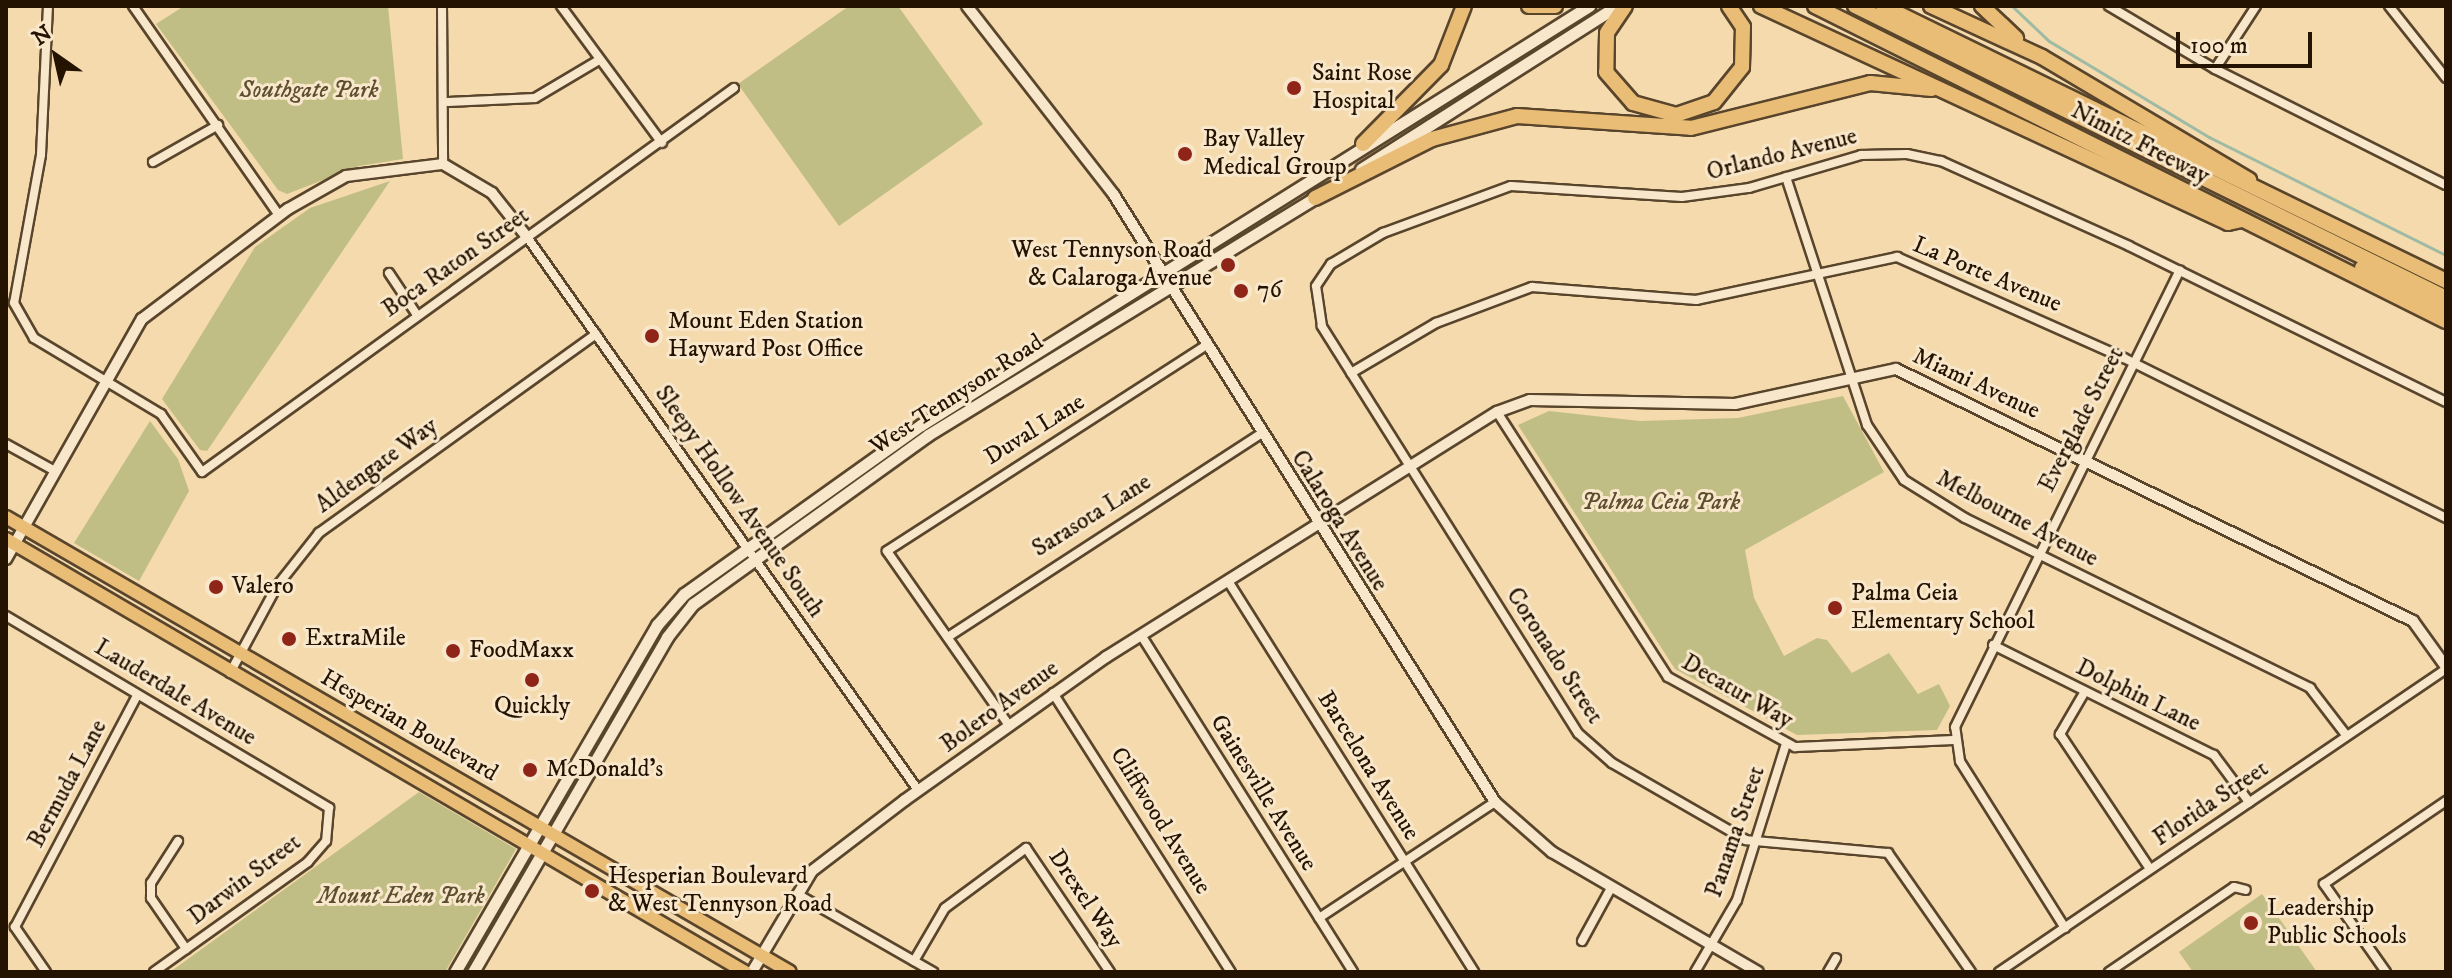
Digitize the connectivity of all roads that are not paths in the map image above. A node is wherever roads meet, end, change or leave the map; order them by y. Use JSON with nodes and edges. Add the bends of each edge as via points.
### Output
{"nodes":[{"id":1,"x":48,"y":6,"type":"edge"},
{"id":2,"x":133,"y":6,"type":"edge"},
{"id":3,"x":442,"y":6,"type":"edge"},
{"id":4,"x":561,"y":6,"type":"edge"},
{"id":5,"x":967,"y":6,"type":"edge"},
{"id":6,"x":1464,"y":6,"type":"edge"},
{"id":7,"x":1529,"y":6,"type":"edge"},
{"id":8,"x":1555,"y":6,"type":"edge"},
{"id":9,"x":1589,"y":6,"type":"edge"},
{"id":10,"x":1617,"y":6,"type":"edge"},
{"id":11,"x":1625,"y":6,"type":"edge"},
{"id":12,"x":1729,"y":6,"type":"edge"},
{"id":13,"x":1761,"y":6,"type":"edge"},
{"id":14,"x":1815,"y":6,"type":"edge"},
{"id":15,"x":1855,"y":6,"type":"edge"},
{"id":16,"x":1883,"y":6,"type":"edge"},
{"id":17,"x":1931,"y":6,"type":"edge"},
{"id":18,"x":1982,"y":6,"type":"edge"},
{"id":19,"x":2109,"y":6,"type":"edge"},
{"id":20,"x":2256,"y":6,"type":"edge"},
{"id":21,"x":2389,"y":6,"type":"edge"},
{"id":22,"x":2042,"y":57,"type":"junction"},
{"id":23,"x":599,"y":60,"type":"junction"},
{"id":24,"x":2215,"y":69,"type":"junction"},
{"id":25,"x":2446,"y":78,"type":"edge"},
{"id":26,"x":734,"y":88,"type":"dead end"},
{"id":27,"x":1932,"y":89,"type":"junction"},
{"id":28,"x":448,"y":102,"type":"junction"},
{"id":29,"x":218,"y":125,"type":"junction"},
{"id":30,"x":662,"y":143,"type":"junction"},
{"id":31,"x":1363,"y":144,"type":"junction"},
{"id":32,"x":153,"y":162,"type":"dead end"},
{"id":33,"x":443,"y":164,"type":"junction"},
{"id":34,"x":1786,"y":177,"type":"junction"},
{"id":35,"x":2446,"y":185,"type":"edge"},
{"id":36,"x":2185,"y":191,"type":"junction"},
{"id":37,"x":1315,"y":198,"type":"junction"},
{"id":38,"x":2274,"y":200,"type":"junction"},
{"id":39,"x":279,"y":215,"type":"junction"},
{"id":40,"x":2242,"y":220,"type":"junction"},
{"id":41,"x":527,"y":237,"type":"junction"},
{"id":42,"x":2180,"y":270,"type":"junction"},
{"id":43,"x":1160,"y":272,"type":"junction"},
{"id":44,"x":389,"y":273,"type":"dead end"},
{"id":45,"x":1817,"y":275,"type":"junction"},
{"id":46,"x":1169,"y":287,"type":"junction"},
{"id":47,"x":2444,"y":291,"type":"edge"},
{"id":48,"x":1315,"y":308,"type":"joint"},
{"id":49,"x":2446,"y":310,"type":"edge"},
{"id":50,"x":417,"y":315,"type":"junction"},
{"id":51,"x":2446,"y":321,"type":"edge"},
{"id":52,"x":596,"y":334,"type":"junction"},
{"id":53,"x":1207,"y":345,"type":"junction"},
{"id":54,"x":2133,"y":362,"type":"junction"},
{"id":55,"x":1351,"y":373,"type":"junction"},
{"id":56,"x":1850,"y":377,"type":"junction"},
{"id":57,"x":105,"y":380,"type":"junction"},
{"id":58,"x":2446,"y":402,"type":"edge"},
{"id":59,"x":1497,"y":412,"type":"junction"},
{"id":60,"x":1261,"y":434,"type":"junction"},
{"id":61,"x":6,"y":444,"type":"edge"},
{"id":62,"x":2085,"y":457,"type":"junction"},
{"id":63,"x":1409,"y":467,"type":"junction"},
{"id":64,"x":55,"y":471,"type":"junction"},
{"id":65,"x":6,"y":517,"type":"edge"},
{"id":66,"x":2446,"y":518,"type":"edge"},
{"id":67,"x":1318,"y":524,"type":"junction"},
{"id":68,"x":23,"y":527,"type":"junction"},
{"id":69,"x":10,"y":541,"type":"edge"},
{"id":70,"x":747,"y":549,"type":"junction"},
{"id":71,"x":2037,"y":554,"type":"junction"},
{"id":72,"x":6,"y":559,"type":"edge"},
{"id":73,"x":755,"y":559,"type":"junction"},
{"id":74,"x":1228,"y":581,"type":"junction"},
{"id":75,"x":6,"y":616,"type":"edge"},
{"id":76,"x":1141,"y":635,"type":"junction"},
{"id":77,"x":948,"y":637,"type":"junction"},
{"id":78,"x":1993,"y":645,"type":"junction"},
{"id":79,"x":239,"y":653,"type":"junction"},
{"id":80,"x":2446,"y":668,"type":"edge"},
{"id":81,"x":229,"y":673,"type":"junction"},
{"id":82,"x":1053,"y":693,"type":"junction"},
{"id":83,"x":2084,"y":693,"type":"junction"},
{"id":84,"x":137,"y":696,"type":"junction"},
{"id":85,"x":1008,"y":724,"type":"junction"},
{"id":86,"x":2346,"y":735,"type":"junction"},
{"id":87,"x":1955,"y":740,"type":"junction"},
{"id":88,"x":1786,"y":744,"type":"junction"},
{"id":89,"x":918,"y":790,"type":"junction"},
{"id":90,"x":2446,"y":801,"type":"edge"},
{"id":91,"x":1495,"y":802,"type":"junction"},
{"id":92,"x":2249,"y":802,"type":"junction"},
{"id":93,"x":325,"y":804,"type":"joint"},
{"id":94,"x":539,"y":827,"type":"junction"},
{"id":95,"x":553,"y":836,"type":"junction"},
{"id":96,"x":178,"y":841,"type":"dead end"},
{"id":97,"x":1756,"y":843,"type":"junction"},
{"id":98,"x":526,"y":846,"type":"junction"},
{"id":99,"x":541,"y":855,"type":"junction"},
{"id":100,"x":1406,"y":864,"type":"junction"},
{"id":101,"x":2150,"y":869,"type":"junction"},
{"id":102,"x":1611,"y":888,"type":"junction"},
{"id":103,"x":2246,"y":890,"type":"dead end"},
{"id":104,"x":797,"y":894,"type":"junction"},
{"id":105,"x":1319,"y":918,"type":"junction"},
{"id":106,"x":2065,"y":928,"type":"junction"},
{"id":107,"x":1582,"y":941,"type":"dead end"},
{"id":108,"x":1711,"y":945,"type":"junction"},
{"id":109,"x":186,"y":949,"type":"junction"},
{"id":110,"x":761,"y":955,"type":"junction"},
{"id":111,"x":1836,"y":958,"type":"dead end"},
{"id":112,"x":914,"y":961,"type":"junction"},
{"id":113,"x":46,"y":972,"type":"edge"},
{"id":114,"x":154,"y":972,"type":"edge"},
{"id":115,"x":455,"y":972,"type":"edge"},
{"id":116,"x":473,"y":972,"type":"edge"},
{"id":117,"x":745,"y":972,"type":"edge"},
{"id":118,"x":752,"y":972,"type":"edge"},
{"id":119,"x":790,"y":972,"type":"edge"},
{"id":120,"x":933,"y":972,"type":"edge"},
{"id":121,"x":1110,"y":972,"type":"edge"},
{"id":122,"x":1231,"y":972,"type":"edge"},
{"id":123,"x":1353,"y":972,"type":"edge"},
{"id":124,"x":1474,"y":972,"type":"edge"},
{"id":125,"x":1695,"y":972,"type":"edge"},
{"id":126,"x":1758,"y":972,"type":"edge"},
{"id":127,"x":1828,"y":972,"type":"edge"},
{"id":128,"x":1971,"y":972,"type":"edge"},
{"id":129,"x":1999,"y":972,"type":"edge"},
{"id":130,"x":2109,"y":972,"type":"edge"},
{"id":131,"x":2386,"y":972,"type":"edge"}],
"edges":[{"from":1,"to":57,"type":"street","via":[[41,155],[14,303],[34,338]]},
{"from":2,"to":29,"type":"street"},
{"from":3,"to":28,"type":"street"},
{"from":4,"to":23,"type":"street"},
{"from":5,"to":43,"type":"street","name":"Calaroga Avenue","via":[[1095,167]]},
{"from":6,"to":31,"type":"highway","via":[[1441,65]]},
{"from":7,"to":8,"type":"highway"},
{"from":9,"to":31,"type":"main road","name":"West Tennyson Road"},
{"from":10,"to":37,"type":"main road","name":"West Tennyson Road"},
{"from":11,"to":12,"type":"highway","via":[[1607,33],[1606,72],[1633,103],[1676,115],[1714,102],[1742,67],[1746,38]]},
{"from":13,"to":27,"type":"highway"},
{"from":14,"to":36,"type":"highway","name":"Nimitz Freeway"},
{"from":15,"to":47,"type":"highway"},
{"from":16,"to":38,"type":"highway","name":"Nimitz Freeway"},
{"from":17,"to":22,"type":"highway"},
{"from":18,"to":22,"type":"highway"},
{"from":19,"to":24,"type":"street"},
{"from":20,"to":24,"type":"street"},
{"from":21,"to":25,"type":"street"},
{"from":22,"to":38,"type":"highway","via":[[2223,160]]},
{"from":23,"to":28,"type":"street","via":[[535,98]]},
{"from":23,"to":30,"type":"street"},
{"from":24,"to":35,"type":"street"},
{"from":26,"to":30,"type":"street","name":"Boca Raton Street"},
{"from":27,"to":37,"type":"highway","via":[[1870,83],[1691,128],[1517,116],[1432,139]]},
{"from":27,"to":40,"type":"highway","via":[[2228,223]]},
{"from":28,"to":33,"type":"street"},
{"from":29,"to":32,"type":"street"},
{"from":29,"to":39,"type":"street"},
{"from":30,"to":41,"type":"street","name":"Boca Raton Street"},
{"from":31,"to":43,"type":"main road","name":"West Tennyson Road"},
{"from":33,"to":39,"type":"street","via":[[346,176]]},
{"from":33,"to":41,"type":"street","via":[[492,193]]},
{"from":34,"to":42,"type":"street","name":"Orlando Avenue","via":[[1861,155],[1941,161]]},
{"from":34,"to":45,"type":"street","name":"Melbourne Avenue"},
{"from":34,"to":48,"type":"street","name":"Orlando Avenue","via":[[1682,197],[1542,184],[1473,196],[1348,252],[1323,274]]},
{"from":36,"to":40,"type":"highway","name":"Nimitz Freeway"},
{"from":36,"to":49,"type":"highway","via":[[2199,188]]},
{"from":37,"to":46,"type":"main road","name":"West Tennyson Road"},
{"from":38,"to":47,"type":"highway","name":"Nimitz Freeway","via":[[2422,269]]},
{"from":39,"to":57,"type":"street","via":[[170,291],[142,319]]},
{"from":40,"to":51,"type":"highway","name":"Nimitz Freeway"},
{"from":41,"to":50,"type":"street","name":"Boca Raton Street"},
{"from":41,"to":52,"type":"street","name":"Sleepy Hollow Avenue South"},
{"from":42,"to":54,"type":"street","name":"Everglade Street"},
{"from":42,"to":58,"type":"street","name":"Orlando Avenue"},
{"from":43,"to":46,"type":"street","name":"Calaroga Avenue"},
{"from":43,"to":70,"type":"main road","name":"West Tennyson Road","via":[[921,425]]},
{"from":44,"to":50,"type":"street"},
{"from":45,"to":54,"type":"street","name":"La Porte Avenue","via":[[1876,257],[1915,262]]},
{"from":45,"to":55,"type":"street","name":"La Porte Avenue","via":[[1696,300],[1532,287],[1436,323]]},
{"from":45,"to":56,"type":"street","name":"Melbourne Avenue"},
{"from":46,"to":53,"type":"street","name":"Calaroga Avenue"},
{"from":46,"to":73,"type":"main road","name":"West Tennyson Road","via":[[928,435]]},
{"from":48,"to":55,"type":"street","name":"Coronado Street"},
{"from":50,"to":57,"type":"street","name":"Boca Raton Street","via":[[202,472],[161,414]]},
{"from":52,"to":70,"type":"street","name":"Sleepy Hollow Avenue South"},
{"from":52,"to":79,"type":"street","name":"Aldengate Way","via":[[319,533],[286,571]]},
{"from":53,"to":60,"type":"street","name":"Calaroga Avenue"},
{"from":53,"to":77,"type":"street","name":"Duval Lane","via":[[887,551]]},
{"from":54,"to":62,"type":"street","name":"Everglade Street"},
{"from":54,"to":66,"type":"street","name":"La Porte Avenue"},
{"from":55,"to":63,"type":"street","name":"Coronado Street"},
{"from":56,"to":59,"type":"street","name":"Miami Avenue","via":[[1735,404],[1551,398]]},
{"from":56,"to":62,"type":"street","name":"Miami Avenue","via":[[1896,369]]},
{"from":56,"to":71,"type":"street","name":"Melbourne Avenue","via":[[1875,442],[1904,480]]},
{"from":57,"to":64,"type":"street"},
{"from":59,"to":63,"type":"street","name":"Miami Avenue"},
{"from":59,"to":88,"type":"street","name":"Decatur Way","via":[[1657,666]]},
{"from":60,"to":67,"type":"street","name":"Calaroga Avenue"},
{"from":60,"to":77,"type":"street","name":"Sarasota Lane"},
{"from":61,"to":64,"type":"street"},
{"from":62,"to":71,"type":"street","name":"Everglade Street"},
{"from":62,"to":80,"type":"street","name":"Miami Avenue","via":[[2413,621]]},
{"from":63,"to":67,"type":"street","name":"Miami Avenue"},
{"from":63,"to":97,"type":"street","name":"Coronado Street","via":[[1578,733],[1612,763]]},
{"from":64,"to":68,"type":"street"},
{"from":65,"to":68,"type":"main road","name":"Hesperian Boulevard"},
{"from":67,"to":74,"type":"street","name":"Bolero Avenue"},
{"from":67,"to":91,"type":"street","name":"Calaroga Avenue"},
{"from":68,"to":69,"type":"street"},
{"from":68,"to":79,"type":"main road","name":"Hesperian Boulevard"},
{"from":69,"to":72,"type":"street"},
{"from":69,"to":81,"type":"main road","name":"Hesperian Boulevard"},
{"from":70,"to":73,"type":"street","name":"Sleepy Hollow Avenue South"},
{"from":70,"to":94,"type":"main road","name":"West Tennyson Road","via":[[684,594],[657,625]]},
{"from":71,"to":78,"type":"street","name":"Everglade Street"},
{"from":71,"to":86,"type":"street","name":"Melbourne Avenue","via":[[2310,688]]},
{"from":73,"to":89,"type":"street","name":"Sleepy Hollow Avenue South"},
{"from":73,"to":95,"type":"main road","name":"West Tennyson Road","via":[[693,604],[667,637]]},
{"from":74,"to":76,"type":"street","name":"Bolero Avenue"},
{"from":74,"to":100,"type":"street","name":"Barcelona Avenue"},
{"from":75,"to":84,"type":"street","name":"Lauderdale Avenue"},
{"from":76,"to":82,"type":"street","name":"Bolero Avenue"},
{"from":76,"to":105,"type":"street","name":"Gainesville Avenue"},
{"from":77,"to":85,"type":"street"},
{"from":78,"to":83,"type":"street","name":"Dolphin Lane"},
{"from":78,"to":87,"type":"street","name":"Everglade Street","via":[[1959,713]]},
{"from":79,"to":81,"type":"street","name":"Aldengate Way"},
{"from":79,"to":94,"type":"main road","name":"Hesperian Boulevard"},
{"from":80,"to":86,"type":"street","name":"Florida Street"},
{"from":81,"to":98,"type":"main road","name":"Hesperian Boulevard"},
{"from":82,"to":85,"type":"street","name":"Bolero Avenue"},
{"from":82,"to":122,"type":"street","name":"Cliffwood Avenue"},
{"from":83,"to":92,"type":"street","name":"Dolphin Lane","via":[[2214,755]]},
{"from":83,"to":101,"type":"street","via":[[2060,734]]},
{"from":84,"to":93,"type":"street","name":"Lauderdale Avenue"},
{"from":84,"to":113,"type":"street","name":"Bermuda Lane","via":[[15,927]]},
{"from":85,"to":89,"type":"street","name":"Bolero Avenue"},
{"from":86,"to":92,"type":"street","name":"Florida Street"},
{"from":87,"to":88,"type":"street","name":"Decatur Way"},
{"from":87,"to":106,"type":"street","via":[[1960,761]]},
{"from":88,"to":97,"type":"street","name":"Panama Street"},
{"from":89,"to":104,"type":"street","name":"Bolero Avenue","via":[[829,856]]},
{"from":90,"to":131,"type":"street","via":[[2324,884]]},
{"from":91,"to":100,"type":"street"},
{"from":91,"to":102,"type":"street","name":"Calaroga Avenue","via":[[1535,840]]},
{"from":92,"to":101,"type":"street","name":"Florida Street"},
{"from":93,"to":109,"type":"street","name":"Darwin Street","via":[[331,827],[317,852]]},
{"from":94,"to":95,"type":"main road","name":"Hesperian Boulevard"},
{"from":94,"to":98,"type":"main road","name":"West Tennyson Road"},
{"from":95,"to":99,"type":"main road","name":"West Tennyson Road"},
{"from":95,"to":110,"type":"main road","name":"Hesperian Boulevard"},
{"from":96,"to":109,"type":"street","via":[[151,883],[151,898]]},
{"from":97,"to":108,"type":"street","name":"Panama Street"},
{"from":97,"to":128,"type":"street","name":"Coronado Street","via":[[1888,853]]},
{"from":98,"to":99,"type":"main road","name":"Hesperian Boulevard"},
{"from":98,"to":115,"type":"main road","name":"West Tennyson Road"},
{"from":99,"to":116,"type":"main road","name":"West Tennyson Road"},
{"from":99,"to":117,"type":"main road","name":"Hesperian Boulevard"},
{"from":100,"to":105,"type":"street"},
{"from":100,"to":124,"type":"street","name":"Barcelona Avenue"},
{"from":101,"to":106,"type":"street","name":"Florida Street"},
{"from":102,"to":107,"type":"street"},
{"from":102,"to":108,"type":"street","name":"Calaroga Avenue"},
{"from":103,"to":130,"type":"street","via":[[2234,887]]},
{"from":104,"to":110,"type":"street","name":"Bolero Avenue"},
{"from":104,"to":112,"type":"street"},
{"from":105,"to":123,"type":"street","name":"Gainesville Avenue"},
{"from":106,"to":129,"type":"street","name":"Florida Street"},
{"from":108,"to":125,"type":"street","name":"Panama Street"},
{"from":108,"to":126,"type":"street","name":"Calaroga Avenue"},
{"from":109,"to":114,"type":"street","name":"Darwin Street"},
{"from":110,"to":118,"type":"street","name":"Bolero Avenue"},
{"from":110,"to":119,"type":"main road","name":"Hesperian Boulevard"},
{"from":111,"to":127,"type":"street"},
{"from":112,"to":120,"type":"street"},
{"from":112,"to":121,"type":"street","name":"Drexel Way","via":[[945,908],[1026,848]]}]}
